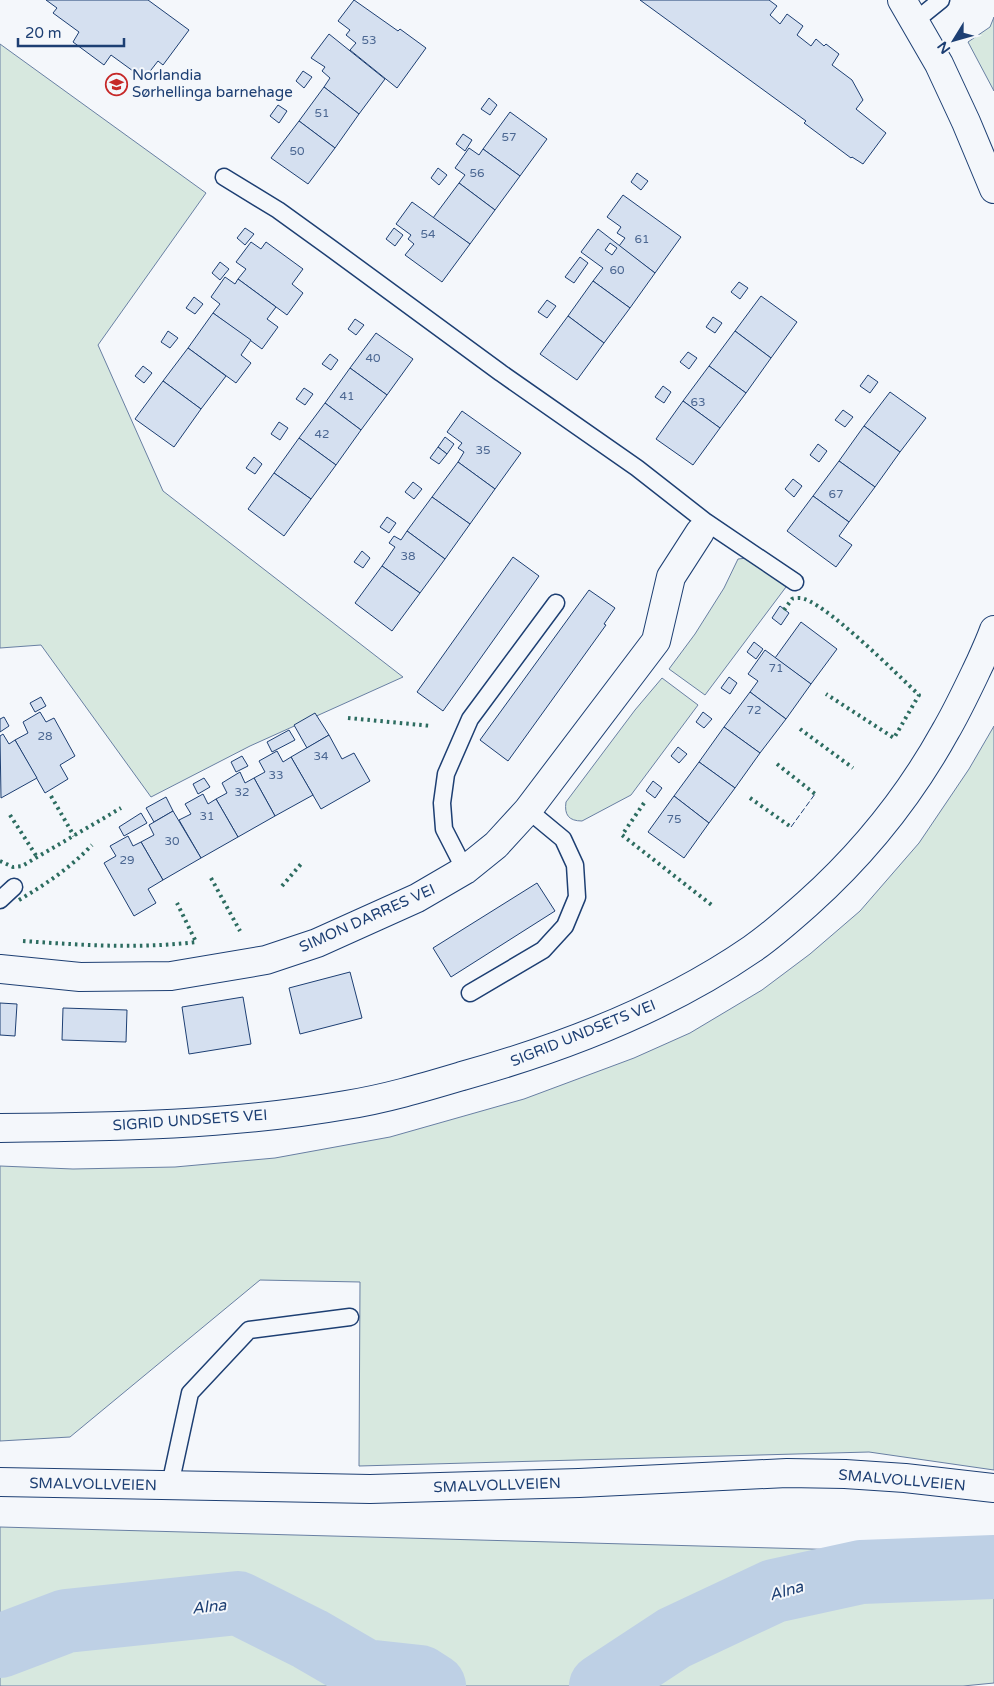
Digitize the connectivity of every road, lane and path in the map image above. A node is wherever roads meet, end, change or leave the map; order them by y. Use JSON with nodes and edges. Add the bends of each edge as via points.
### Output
{"nodes":[{"id":1,"x":941,"y":0,"type":"edge"},
{"id":2,"x":909,"y":10,"type":"edge"},
{"id":3,"x":224,"y":177,"type":"dead end"},
{"id":4,"x":994,"y":190,"type":"edge"},
{"id":5,"x":703,"y":527,"type":"junction"},
{"id":6,"x":795,"y":582,"type":"dead end"},
{"id":7,"x":556,"y":603,"type":"dead end"},
{"id":8,"x":994,"y":630,"type":"edge"},
{"id":9,"x":528,"y":810,"type":"junction"},
{"id":10,"x":465,"y":870,"type":"junction"},
{"id":11,"x":14,"y":888,"type":"dead end"},
{"id":12,"x":0,"y":900,"type":"edge"},
{"id":13,"x":0,"y":969,"type":"edge"},
{"id":14,"x":470,"y":993,"type":"dead end"},
{"id":15,"x":0,"y":1128,"type":"edge"},
{"id":16,"x":350,"y":1318,"type":"dead end"},
{"id":17,"x":0,"y":1482,"type":"edge"},
{"id":18,"x":170,"y":1485,"type":"junction"},
{"id":19,"x":994,"y":1488,"type":"edge"}],
"edges":[{"from":1,"to":2,"type":"lane"},
{"from":2,"to":4,"type":"street","via":[[966,122]]},
{"from":3,"to":5,"type":"lane","via":[[278,210],[637,468]]},
{"from":5,"to":6,"type":"lane"},
{"from":5,"to":9,"type":"street","name":"SIMON DARRES VEI","via":[[671,577],[656,641]]},
{"from":7,"to":10,"type":"lane","via":[[470,719],[446,774],[442,803],[444,829]]},
{"from":8,"to":15,"type":"street","name":"SIGRID UNDSETS VEI","via":[[971,683],[932,755],[898,807],[866,846],[830,884],[752,949],[645,1010],[506,1064],[348,1105],[183,1124]]},
{"from":9,"to":10,"type":"street","name":"SIMON DARRES VEI","via":[[496,845]]},
{"from":9,"to":14,"type":"lane","via":[[563,839],[575,865],[578,897],[565,926],[543,950]]},
{"from":10,"to":13,"type":"street","name":"SIMON DARRES VEI","via":[[418,898],[318,943],[266,960],[171,976],[80,977]]},
{"from":11,"to":12,"type":"lane"},
{"from":16,"to":18,"type":"lane","via":[[249,1330],[190,1393]]},
{"from":17,"to":18,"type":"street","name":"SMALVOLLVEIEN"},
{"from":18,"to":19,"type":"street","name":"SMALVOLLVEIEN","via":[[370,1489],[787,1473],[905,1478]]}]}
